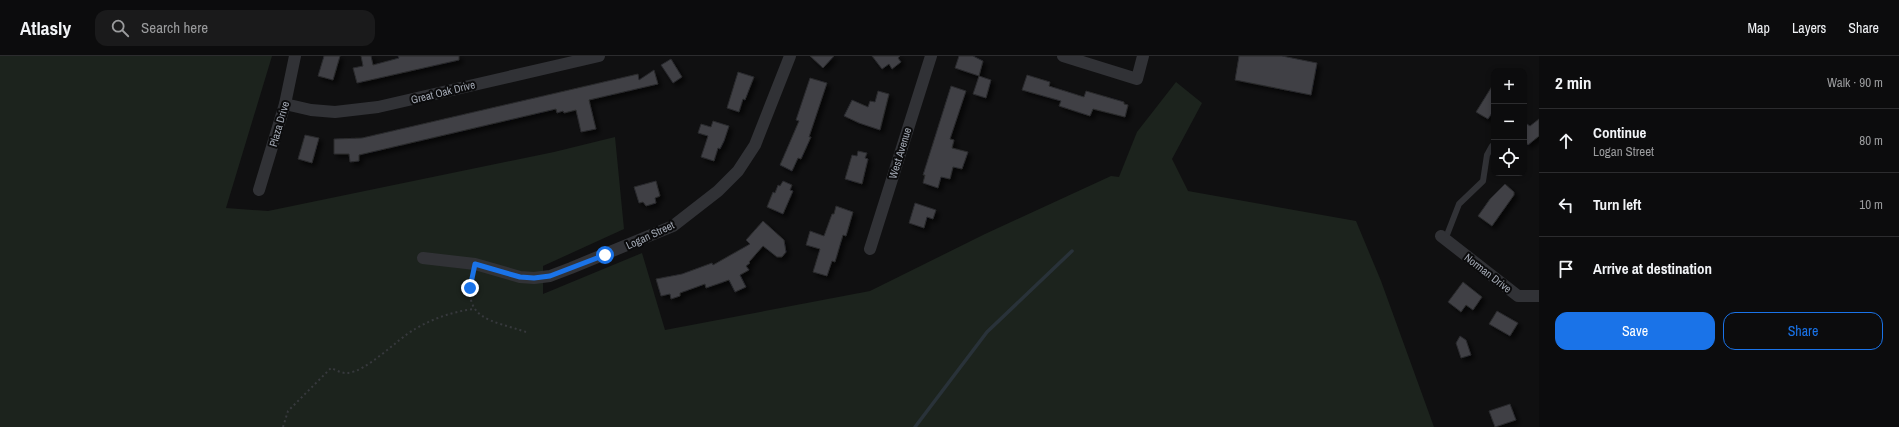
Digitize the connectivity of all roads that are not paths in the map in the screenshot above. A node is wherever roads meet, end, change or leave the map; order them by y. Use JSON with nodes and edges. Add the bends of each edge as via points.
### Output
{"nodes":[{"id":1,"x":295,"y":56,"type":"edge"},
{"id":2,"x":599,"y":56,"type":"edge"},
{"id":3,"x":790,"y":56,"type":"edge"},
{"id":4,"x":931,"y":56,"type":"edge"},
{"id":5,"x":1063,"y":56,"type":"edge"},
{"id":6,"x":1143,"y":56,"type":"edge"},
{"id":7,"x":285,"y":104,"type":"junction"},
{"id":8,"x":1491,"y":148,"type":"edge"},
{"id":9,"x":259,"y":190,"type":"dead end"},
{"id":10,"x":1443,"y":238,"type":"joint"},
{"id":11,"x":870,"y":249,"type":"dead end"},
{"id":12,"x":423,"y":258,"type":"dead end"},
{"id":13,"x":1539,"y":296,"type":"edge"}],
"edges":[{"from":1,"to":7,"type":"street","name":"Plaza Drive"},
{"from":2,"to":7,"type":"street","name":"Great Oak Drive","via":[[378,107],[335,112]]},
{"from":3,"to":12,"type":"street","name":"Logan Street","via":[[755,145],[738,171],[718,191],[673,226],[550,276],[520,277],[475,264]]},
{"from":4,"to":11,"type":"street","name":"West Avenue"},
{"from":5,"to":6,"type":"street","via":[[1137,79]]},
{"from":7,"to":9,"type":"street","name":"Plaza Drive"},
{"from":8,"to":10,"type":"lane","via":[[1487,155],[1483,181],[1459,204]]},
{"from":10,"to":13,"type":"street","name":"Norman Drive","via":[[1518,296]]}]}
